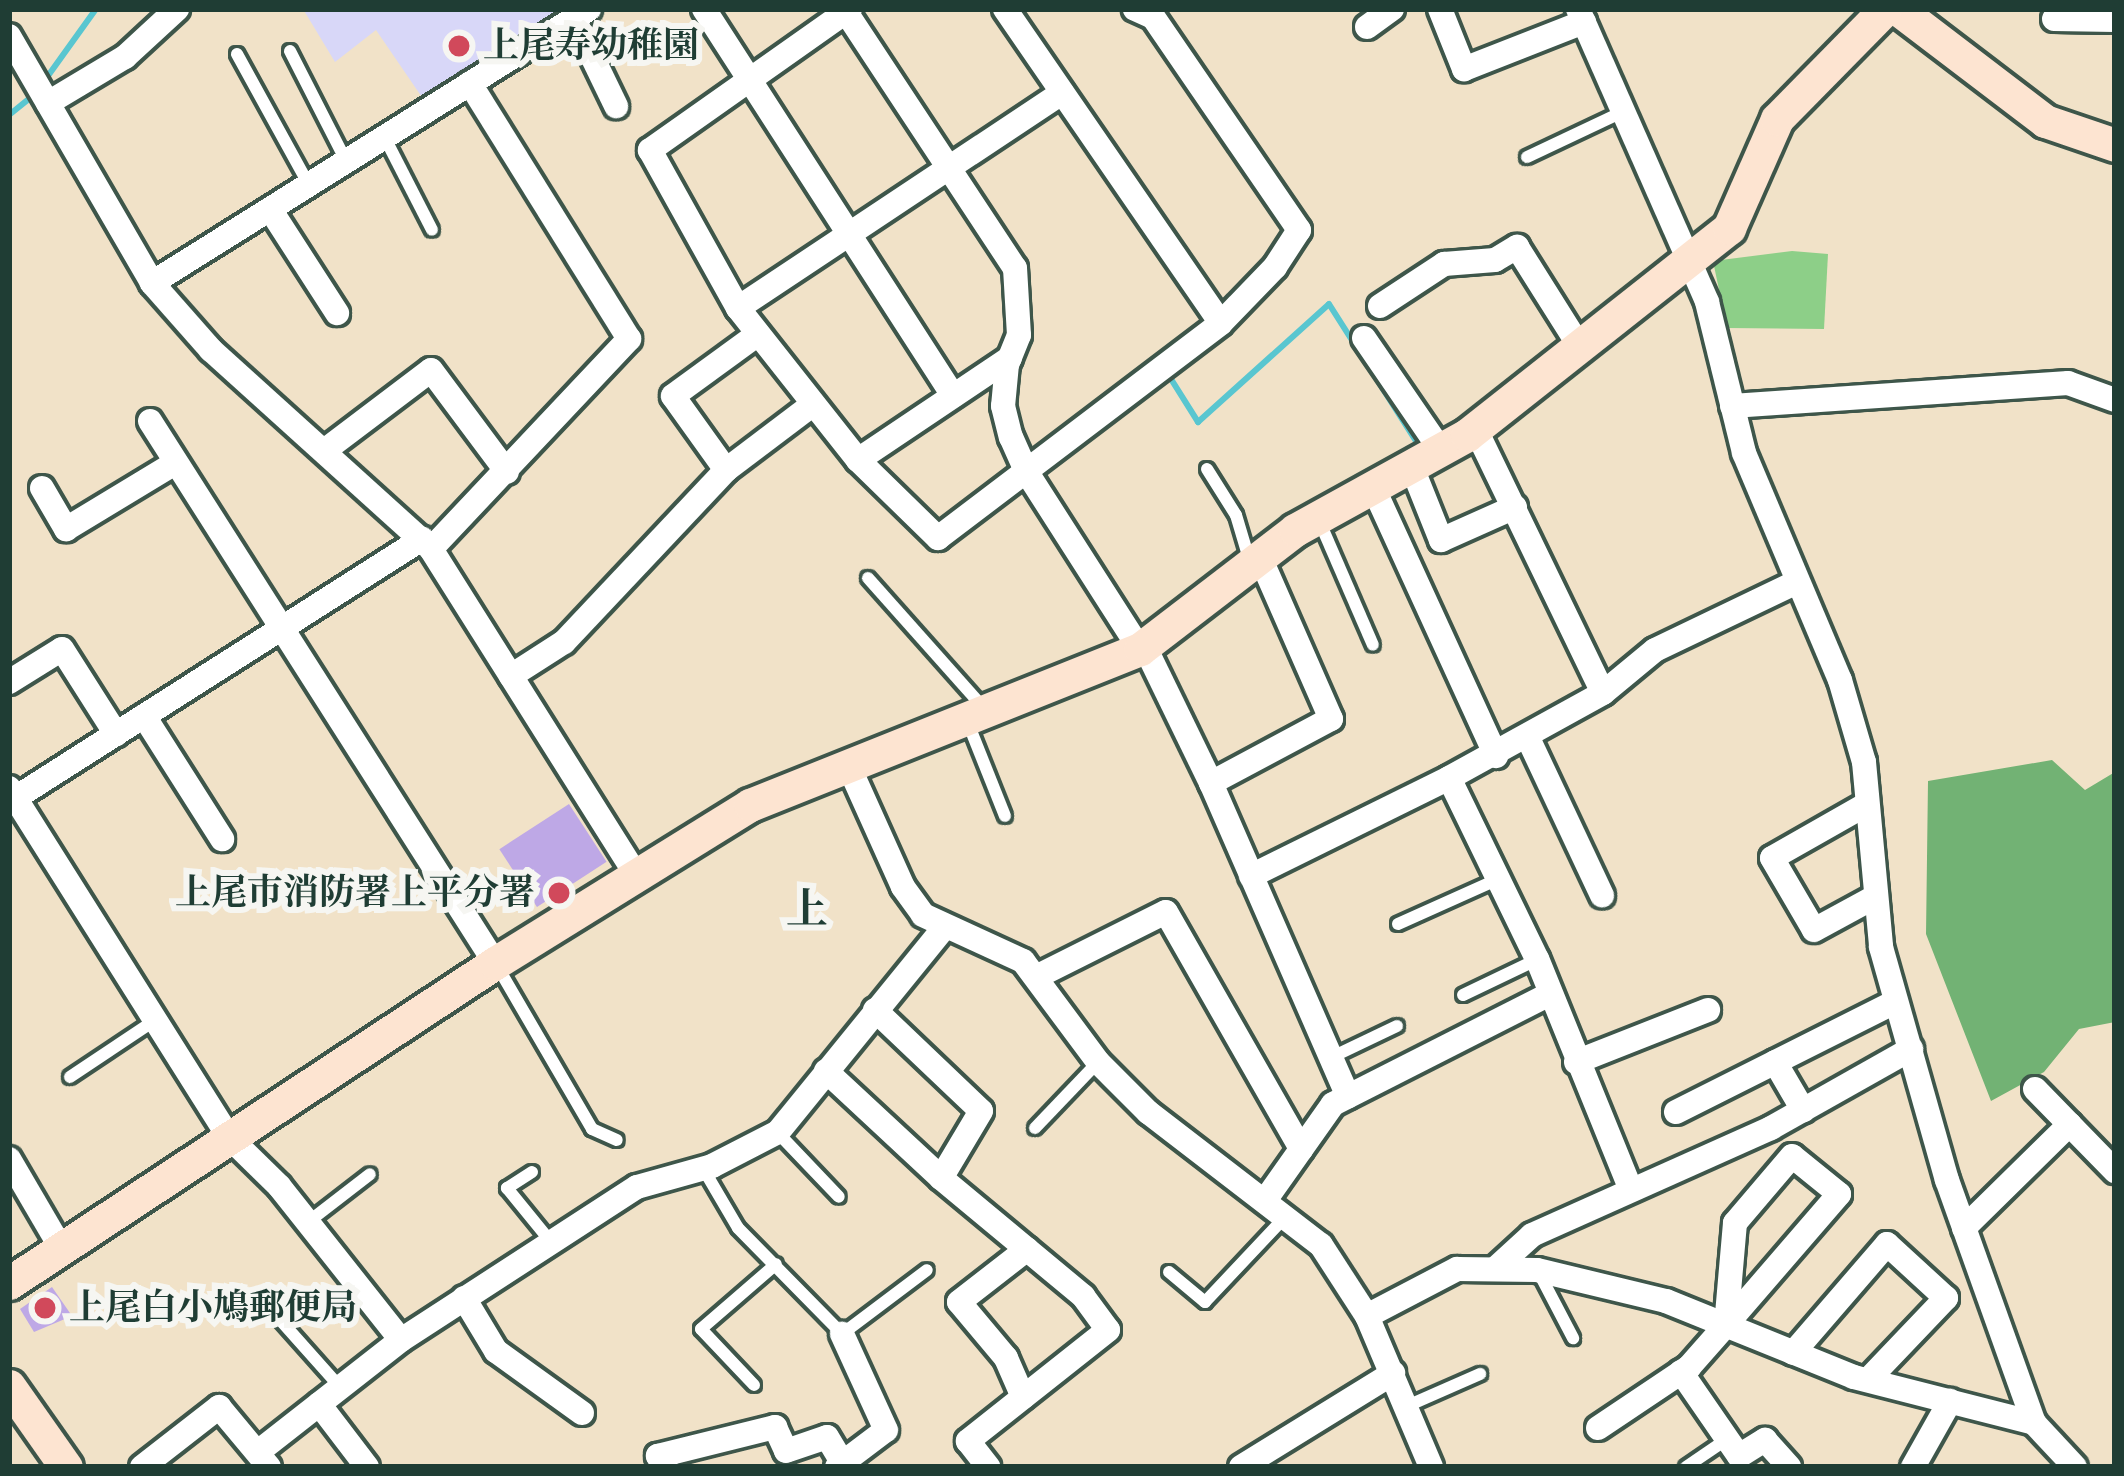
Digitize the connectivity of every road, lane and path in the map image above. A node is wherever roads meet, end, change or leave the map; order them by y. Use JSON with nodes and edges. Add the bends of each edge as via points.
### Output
{"nodes":[{"id":1,"x":177,"y":9,"type":"edge"},
{"id":2,"x":704,"y":9,"type":"edge"},
{"id":3,"x":1005,"y":9,"type":"edge"},
{"id":4,"x":1135,"y":9,"type":"edge"},
{"id":5,"x":1440,"y":9,"type":"edge"},
{"id":6,"x":1885,"y":9,"type":"edge"},
{"id":7,"x":1898,"y":9,"type":"edge"},
{"id":8,"x":846,"y":10,"type":"edge"},
{"id":9,"x":581,"y":14,"type":"edge"},
{"id":10,"x":1581,"y":16,"type":"edge"},
{"id":11,"x":2054,"y":19,"type":"dead end"},
{"id":12,"x":2115,"y":20,"type":"edge"},
{"id":13,"x":9,"y":36,"type":"edge"},
{"id":14,"x":290,"y":51,"type":"dead end"},
{"id":15,"x":237,"y":54,"type":"dead end"},
{"id":16,"x":470,"y":84,"type":"junction"},
{"id":17,"x":750,"y":84,"type":"junction"},
{"id":18,"x":1062,"y":94,"type":"junction"},
{"id":19,"x":48,"y":103,"type":"junction"},
{"id":20,"x":616,"y":106,"type":"dead end"},
{"id":21,"x":1622,"y":112,"type":"junction"},
{"id":22,"x":385,"y":137,"type":"junction"},
{"id":23,"x":2115,"y":145,"type":"edge"},
{"id":24,"x":1527,"y":157,"type":"dead end"},
{"id":25,"x":346,"y":161,"type":"junction"},
{"id":26,"x":949,"y":171,"type":"junction"},
{"id":27,"x":309,"y":184,"type":"junction"},
{"id":28,"x":270,"y":209,"type":"junction"},
{"id":29,"x":432,"y":230,"type":"dead end"},
{"id":30,"x":850,"y":236,"type":"junction"},
{"id":31,"x":1688,"y":261,"type":"junction"},
{"id":32,"x":152,"y":283,"type":"junction"},
{"id":33,"x":1380,"y":306,"type":"dead end"},
{"id":34,"x":738,"y":308,"type":"junction"},
{"id":35,"x":337,"y":314,"type":"dead end"},
{"id":36,"x":1221,"y":323,"type":"junction"},
{"id":37,"x":758,"y":334,"type":"junction"},
{"id":38,"x":1364,"y":338,"type":"dead end"},
{"id":39,"x":1578,"y":344,"type":"junction"},
{"id":40,"x":1010,"y":358,"type":"junction"},
{"id":41,"x":953,"y":397,"type":"junction"},
{"id":42,"x":2115,"y":400,"type":"edge"},
{"id":43,"x":812,"y":404,"type":"junction"},
{"id":44,"x":1732,"y":406,"type":"junction"},
{"id":45,"x":149,"y":421,"type":"dead end"},
{"id":46,"x":1475,"y":428,"type":"junction"},
{"id":47,"x":324,"y":451,"type":"junction"},
{"id":48,"x":1425,"y":457,"type":"junction"},
{"id":49,"x":858,"y":460,"type":"junction"},
{"id":50,"x":176,"y":463,"type":"junction"},
{"id":51,"x":1207,"y":469,"type":"dead end"},
{"id":52,"x":726,"y":470,"type":"junction"},
{"id":53,"x":1026,"y":471,"type":"junction"},
{"id":54,"x":507,"y":472,"type":"junction"},
{"id":55,"x":1373,"y":487,"type":"junction"},
{"id":56,"x":42,"y":488,"type":"dead end"},
{"id":57,"x":1515,"y":508,"type":"junction"},
{"id":58,"x":1318,"y":517,"type":"junction"},
{"id":59,"x":426,"y":544,"type":"junction"},
{"id":60,"x":1255,"y":560,"type":"junction"},
{"id":61,"x":868,"y":578,"type":"dead end"},
{"id":62,"x":1797,"y":582,"type":"junction"},
{"id":63,"x":279,"y":630,"type":"junction"},
{"id":64,"x":1373,"y":645,"type":"dead end"},
{"id":65,"x":1142,"y":647,"type":"junction"},
{"id":66,"x":511,"y":676,"type":"junction"},
{"id":67,"x":9,"y":682,"type":"edge"},
{"id":68,"x":1603,"y":693,"type":"junction"},
{"id":69,"x":144,"y":716,"type":"junction"},
{"id":70,"x":979,"y":717,"type":"junction"},
{"id":71,"x":116,"y":734,"type":"junction"},
{"id":72,"x":1528,"y":738,"type":"junction"},
{"id":73,"x":1496,"y":756,"type":"junction"},
{"id":74,"x":850,"y":769,"type":"junction"},
{"id":75,"x":1448,"y":778,"type":"junction"},
{"id":76,"x":1211,"y":783,"type":"junction"},
{"id":77,"x":11,"y":796,"type":"edge"},
{"id":78,"x":1868,"y":805,"type":"junction"},
{"id":79,"x":1005,"y":816,"type":"dead end"},
{"id":80,"x":222,"y":839,"type":"dead end"},
{"id":81,"x":636,"y":874,"type":"junction"},
{"id":82,"x":1251,"y":875,"type":"junction"},
{"id":83,"x":1498,"y":879,"type":"junction"},
{"id":84,"x":1602,"y":895,"type":"dead end"},
{"id":85,"x":1873,"y":898,"type":"junction"},
{"id":86,"x":1398,"y":924,"type":"dead end"},
{"id":87,"x":944,"y":928,"type":"junction"},
{"id":88,"x":1537,"y":959,"type":"junction"},
{"id":89,"x":495,"y":963,"type":"junction"},
{"id":90,"x":1036,"y":977,"type":"junction"},
{"id":91,"x":1550,"y":994,"type":"junction"},
{"id":92,"x":1463,"y":995,"type":"dead end"},
{"id":93,"x":1895,"y":1002,"type":"junction"},
{"id":94,"x":875,"y":1010,"type":"junction"},
{"id":95,"x":1708,"y":1010,"type":"dead end"},
{"id":96,"x":155,"y":1020,"type":"junction"},
{"id":97,"x":1397,"y":1026,"type":"dead end"},
{"id":98,"x":1910,"y":1049,"type":"junction"},
{"id":99,"x":1330,"y":1057,"type":"junction"},
{"id":100,"x":1098,"y":1062,"type":"junction"},
{"id":101,"x":1576,"y":1062,"type":"junction"},
{"id":102,"x":1774,"y":1062,"type":"junction"},
{"id":103,"x":826,"y":1071,"type":"junction"},
{"id":104,"x":70,"y":1077,"type":"dead end"},
{"id":105,"x":2035,"y":1089,"type":"dead end"},
{"id":106,"x":1348,"y":1096,"type":"junction"},
{"id":107,"x":1803,"y":1110,"type":"junction"},
{"id":108,"x":1676,"y":1112,"type":"dead end"},
{"id":109,"x":2070,"y":1124,"type":"junction"},
{"id":110,"x":1035,"y":1128,"type":"dead end"},
{"id":111,"x":778,"y":1132,"type":"junction"},
{"id":112,"x":229,"y":1137,"type":"junction"},
{"id":113,"x":617,"y":1140,"type":"dead end"},
{"id":114,"x":1301,"y":1149,"type":"junction"},
{"id":115,"x":9,"y":1159,"type":"edge"},
{"id":116,"x":703,"y":1169,"type":"junction"},
{"id":117,"x":2115,"y":1171,"type":"edge"},
{"id":118,"x":532,"y":1172,"type":"dead end"},
{"id":119,"x":370,"y":1174,"type":"dead end"},
{"id":120,"x":941,"y":1178,"type":"junction"},
{"id":121,"x":1631,"y":1190,"type":"junction"},
{"id":122,"x":839,"y":1197,"type":"dead end"},
{"id":123,"x":1266,"y":1199,"type":"junction"},
{"id":124,"x":1287,"y":1215,"type":"junction"},
{"id":125,"x":308,"y":1222,"type":"junction"},
{"id":126,"x":1964,"y":1228,"type":"junction"},
{"id":127,"x":551,"y":1242,"type":"junction"},
{"id":128,"x":61,"y":1248,"type":"junction"},
{"id":129,"x":1027,"y":1249,"type":"junction"},
{"id":130,"x":776,"y":1264,"type":"junction"},
{"id":131,"x":1497,"y":1268,"type":"junction"},
{"id":132,"x":927,"y":1270,"type":"dead end"},
{"id":133,"x":1537,"y":1270,"type":"junction"},
{"id":134,"x":1979,"y":1270,"type":"junction"},
{"id":135,"x":1169,"y":1272,"type":"dead end"},
{"id":136,"x":9,"y":1282,"type":"edge"},
{"id":137,"x":464,"y":1298,"type":"junction"},
{"id":138,"x":1946,"y":1298,"type":"junction"},
{"id":139,"x":266,"y":1304,"type":"dead end"},
{"id":140,"x":1367,"y":1316,"type":"junction"},
{"id":141,"x":1726,"y":1325,"type":"junction"},
{"id":142,"x":842,"y":1334,"type":"junction"},
{"id":143,"x":1573,"y":1339,"type":"dead end"},
{"id":144,"x":401,"y":1340,"type":"junction"},
{"id":145,"x":1793,"y":1352,"type":"junction"},
{"id":146,"x":1681,"y":1372,"type":"junction"},
{"id":147,"x":1393,"y":1373,"type":"junction"},
{"id":148,"x":1480,"y":1374,"type":"dead end"},
{"id":149,"x":1868,"y":1380,"type":"junction"},
{"id":150,"x":754,"y":1385,"type":"dead end"},
{"id":151,"x":9,"y":1386,"type":"edge"},
{"id":152,"x":340,"y":1388,"type":"junction"},
{"id":153,"x":1022,"y":1397,"type":"junction"},
{"id":154,"x":1950,"y":1402,"type":"junction"},
{"id":155,"x":319,"y":1404,"type":"junction"},
{"id":156,"x":1407,"y":1406,"type":"junction"},
{"id":157,"x":582,"y":1412,"type":"dead end"},
{"id":158,"x":2034,"y":1423,"type":"junction"},
{"id":159,"x":1598,"y":1428,"type":"dead end"},
{"id":160,"x":1727,"y":1439,"type":"junction"},
{"id":161,"x":263,"y":1459,"type":"edge"},
{"id":162,"x":841,"y":1466,"type":"edge"},
{"id":163,"x":65,"y":1467,"type":"edge"},
{"id":164,"x":142,"y":1467,"type":"edge"},
{"id":165,"x":367,"y":1467,"type":"edge"},
{"id":166,"x":666,"y":1467,"type":"edge"},
{"id":167,"x":988,"y":1467,"type":"edge"},
{"id":168,"x":1241,"y":1467,"type":"edge"},
{"id":169,"x":1431,"y":1467,"type":"edge"},
{"id":170,"x":1686,"y":1467,"type":"edge"},
{"id":171,"x":1789,"y":1467,"type":"edge"},
{"id":172,"x":1913,"y":1467,"type":"edge"},
{"id":173,"x":2074,"y":1467,"type":"edge"}],
"edges":[{"from":1,"to":19,"type":"street","via":[[125,57]]},
{"from":2,"to":17,"type":"street"},
{"from":3,"to":18,"type":"street"},
{"from":4,"to":36,"type":"street","via":[[1153,17],[1299,230]]},
{"from":5,"to":10,"type":"street","via":[[1463,69]]},
{"from":6,"to":31,"type":"street","via":[[1777,118],[1729,228]]},
{"from":7,"to":23,"type":"street","via":[[2045,121]]},
{"from":8,"to":17,"type":"street"},
{"from":8,"to":26,"type":"street"},
{"from":9,"to":16,"type":"street"},
{"from":9,"to":20,"type":"street"},
{"from":10,"to":21,"type":"street"},
{"from":11,"to":12,"type":"street"},
{"from":13,"to":19,"type":"street"},
{"from":14,"to":25,"type":"lane"},
{"from":15,"to":27,"type":"lane"},
{"from":16,"to":22,"type":"street"},
{"from":16,"to":54,"type":"street","via":[[629,339]]},
{"from":17,"to":30,"type":"street"},
{"from":17,"to":34,"type":"street","via":[[650,151]]},
{"from":18,"to":26,"type":"street"},
{"from":18,"to":36,"type":"street"},
{"from":19,"to":32,"type":"street"},
{"from":21,"to":24,"type":"lane"},
{"from":21,"to":31,"type":"street"},
{"from":22,"to":25,"type":"street"},
{"from":22,"to":29,"type":"lane"},
{"from":25,"to":27,"type":"street"},
{"from":26,"to":30,"type":"street"},
{"from":26,"to":40,"type":"street","via":[[1016,268],[1019,335]]},
{"from":27,"to":28,"type":"street"},
{"from":28,"to":32,"type":"street"},
{"from":28,"to":35,"type":"street"},
{"from":30,"to":34,"type":"street"},
{"from":30,"to":41,"type":"street"},
{"from":31,"to":39,"type":"street"},
{"from":31,"to":44,"type":"street"},
{"from":32,"to":47,"type":"street","via":[[211,350]]},
{"from":33,"to":39,"type":"street","via":[[1444,264],[1495,260],[1517,247]]},
{"from":34,"to":37,"type":"street"},
{"from":36,"to":53,"type":"street"},
{"from":37,"to":43,"type":"street"},
{"from":37,"to":52,"type":"street","via":[[673,396]]},
{"from":38,"to":48,"type":"street"},
{"from":39,"to":46,"type":"street"},
{"from":40,"to":41,"type":"street"},
{"from":40,"to":53,"type":"street","via":[[1003,406]]},
{"from":41,"to":49,"type":"street"},
{"from":42,"to":44,"type":"street","via":[[2068,383]]},
{"from":43,"to":49,"type":"street"},
{"from":43,"to":52,"type":"street"},
{"from":44,"to":62,"type":"street"},
{"from":45,"to":50,"type":"street"},
{"from":46,"to":48,"type":"street"},
{"from":46,"to":57,"type":"street"},
{"from":47,"to":54,"type":"street","via":[[431,370]]},
{"from":47,"to":59,"type":"street"},
{"from":48,"to":55,"type":"street"},
{"from":48,"to":57,"type":"street","via":[[1441,540]]},
{"from":49,"to":53,"type":"street","via":[[938,538]]},
{"from":50,"to":56,"type":"street","via":[[66,529]]},
{"from":50,"to":63,"type":"street"},
{"from":51,"to":60,"type":"lane"},
{"from":52,"to":66,"type":"street","via":[[564,642]]},
{"from":53,"to":65,"type":"street"},
{"from":54,"to":59,"type":"street"},
{"from":55,"to":58,"type":"street"},
{"from":55,"to":73,"type":"street"},
{"from":57,"to":68,"type":"street"},
{"from":58,"to":60,"type":"street"},
{"from":58,"to":64,"type":"lane"},
{"from":59,"to":63,"type":"street"},
{"from":59,"to":66,"type":"street"},
{"from":60,"to":65,"type":"street"},
{"from":60,"to":76,"type":"street","via":[[1331,719]]},
{"from":61,"to":70,"type":"lane"},
{"from":62,"to":68,"type":"street","via":[[1655,650]]},
{"from":62,"to":78,"type":"street","via":[[1856,728]]},
{"from":63,"to":69,"type":"street"},
{"from":63,"to":89,"type":"street"},
{"from":65,"to":70,"type":"street"},
{"from":65,"to":76,"type":"street"},
{"from":66,"to":81,"type":"street"},
{"from":67,"to":71,"type":"street","via":[[62,649]]},
{"from":68,"to":72,"type":"street"},
{"from":69,"to":71,"type":"street"},
{"from":69,"to":80,"type":"street"},
{"from":70,"to":74,"type":"street"},
{"from":70,"to":79,"type":"lane"},
{"from":71,"to":77,"type":"street"},
{"from":72,"to":73,"type":"street"},
{"from":72,"to":84,"type":"street"},
{"from":73,"to":75,"type":"street"},
{"from":74,"to":81,"type":"street","via":[[750,806]]},
{"from":74,"to":87,"type":"street","via":[[903,886],[922,915]]},
{"from":75,"to":82,"type":"street"},
{"from":75,"to":83,"type":"street"},
{"from":76,"to":82,"type":"street"},
{"from":77,"to":96,"type":"street"},
{"from":78,"to":85,"type":"street"},
{"from":78,"to":85,"type":"street","via":[[1772,858],[1814,930]]},
{"from":81,"to":89,"type":"street"},
{"from":82,"to":99,"type":"street"},
{"from":83,"to":86,"type":"lane"},
{"from":83,"to":88,"type":"street"},
{"from":85,"to":93,"type":"street"},
{"from":87,"to":90,"type":"street","via":[[996,946]]},
{"from":87,"to":94,"type":"street"},
{"from":88,"to":91,"type":"street"},
{"from":88,"to":92,"type":"lane"},
{"from":89,"to":112,"type":"street"},
{"from":89,"to":113,"type":"lane","via":[[592,1129]]},
{"from":90,"to":100,"type":"street"},
{"from":90,"to":114,"type":"street","via":[[1166,912]]},
{"from":91,"to":101,"type":"street"},
{"from":91,"to":106,"type":"street"},
{"from":93,"to":98,"type":"street"},
{"from":93,"to":102,"type":"street"},
{"from":94,"to":103,"type":"street"},
{"from":94,"to":120,"type":"street","via":[[981,1111]]},
{"from":95,"to":101,"type":"street"},
{"from":96,"to":104,"type":"lane"},
{"from":96,"to":112,"type":"street"},
{"from":97,"to":99,"type":"lane"},
{"from":98,"to":107,"type":"street"},
{"from":98,"to":126,"type":"street"},
{"from":99,"to":106,"type":"street"},
{"from":100,"to":110,"type":"lane"},
{"from":100,"to":123,"type":"street","via":[[1148,1112]]},
{"from":101,"to":121,"type":"street"},
{"from":102,"to":107,"type":"street"},
{"from":102,"to":108,"type":"street"},
{"from":103,"to":111,"type":"street"},
{"from":103,"to":120,"type":"street"},
{"from":105,"to":109,"type":"street"},
{"from":106,"to":114,"type":"street"},
{"from":107,"to":121,"type":"street"},
{"from":109,"to":117,"type":"street"},
{"from":109,"to":126,"type":"street"},
{"from":111,"to":116,"type":"street"},
{"from":111,"to":122,"type":"lane"},
{"from":112,"to":125,"type":"street"},
{"from":112,"to":128,"type":"street"},
{"from":114,"to":123,"type":"street"},
{"from":115,"to":128,"type":"street"},
{"from":116,"to":127,"type":"street","via":[[638,1187]]},
{"from":116,"to":130,"type":"lane","via":[[738,1228]]},
{"from":118,"to":127,"type":"lane","via":[[507,1188]]},
{"from":119,"to":125,"type":"lane"},
{"from":120,"to":129,"type":"street"},
{"from":121,"to":131,"type":"street","via":[[1532,1234]]},
{"from":123,"to":124,"type":"street"},
{"from":124,"to":135,"type":"lane","via":[[1205,1302]]},
{"from":124,"to":140,"type":"street","via":[[1321,1245]]},
{"from":125,"to":144,"type":"street"},
{"from":126,"to":134,"type":"street"},
{"from":127,"to":137,"type":"street"},
{"from":128,"to":136,"type":"street"},
{"from":129,"to":153,"type":"street","via":[[959,1302],[1006,1358]]},
{"from":129,"to":153,"type":"street","via":[[1083,1296],[1108,1330]]},
{"from":130,"to":142,"type":"lane"},
{"from":130,"to":150,"type":"lane","via":[[701,1329]]},
{"from":131,"to":133,"type":"street"},
{"from":131,"to":140,"type":"street","via":[[1457,1269]]},
{"from":132,"to":142,"type":"lane"},
{"from":133,"to":141,"type":"street","via":[[1666,1301]]},
{"from":133,"to":143,"type":"lane"},
{"from":134,"to":138,"type":"street"},
{"from":134,"to":158,"type":"street"},
{"from":137,"to":144,"type":"street"},
{"from":137,"to":157,"type":"street","via":[[496,1351]]},
{"from":138,"to":145,"type":"street","via":[[1887,1244]]},
{"from":138,"to":149,"type":"street"},
{"from":139,"to":152,"type":"lane"},
{"from":140,"to":147,"type":"street"},
{"from":141,"to":141,"type":"street","via":[[1735,1223],[1792,1156],[1839,1194]]},
{"from":141,"to":145,"type":"street"},
{"from":141,"to":146,"type":"street"},
{"from":142,"to":162,"type":"street","via":[[886,1430]]},
{"from":144,"to":152,"type":"street"},
{"from":145,"to":149,"type":"street"},
{"from":146,"to":159,"type":"street"},
{"from":146,"to":160,"type":"street"},
{"from":147,"to":156,"type":"street"},
{"from":147,"to":168,"type":"street"},
{"from":148,"to":156,"type":"lane"},
{"from":149,"to":154,"type":"street"},
{"from":151,"to":163,"type":"street"},
{"from":152,"to":155,"type":"street"},
{"from":153,"to":167,"type":"street","via":[[968,1441]]},
{"from":154,"to":158,"type":"street"},
{"from":154,"to":172,"type":"street"},
{"from":155,"to":161,"type":"street"},
{"from":155,"to":165,"type":"street"},
{"from":156,"to":169,"type":"street"},
{"from":158,"to":173,"type":"street"},
{"from":160,"to":170,"type":"lane"},
{"from":160,"to":171,"type":"street","via":[[1739,1456],[1765,1440]]},
{"from":161,"to":164,"type":"street","via":[[219,1407]]},
{"from":162,"to":166,"type":"street","via":[[827,1437],[786,1451],[775,1426],[658,1456]]}]}
